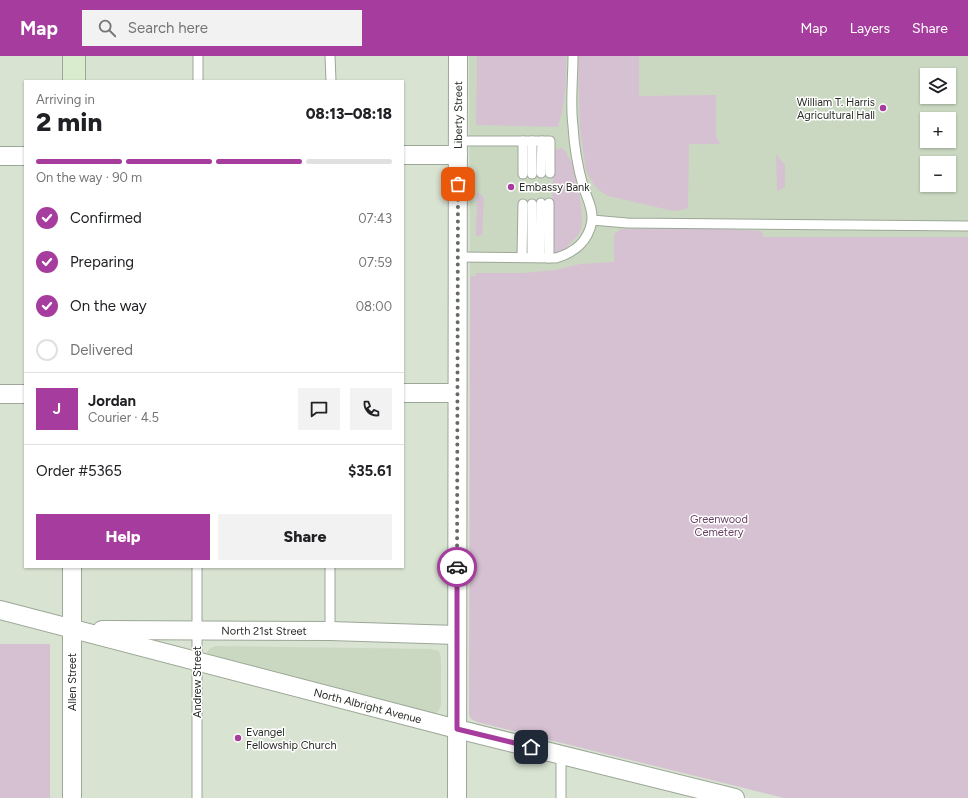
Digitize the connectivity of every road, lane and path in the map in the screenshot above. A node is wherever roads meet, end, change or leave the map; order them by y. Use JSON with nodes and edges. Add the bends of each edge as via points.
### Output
{"nodes":[{"id":1,"x":74,"y":56,"type":"edge"},
{"id":2,"x":198,"y":56,"type":"edge"},
{"id":3,"x":330,"y":56,"type":"edge"},
{"id":4,"x":458,"y":56,"type":"edge"},
{"id":5,"x":573,"y":56,"type":"edge"},
{"id":6,"x":74,"y":80,"type":"edge"},
{"id":7,"x":198,"y":80,"type":"edge"},
{"id":8,"x":331,"y":80,"type":"edge"},
{"id":9,"x":528,"y":141,"type":"junction"},
{"id":10,"x":458,"y":148,"type":"junction"},
{"id":11,"x":404,"y":155,"type":"edge"},
{"id":12,"x":0,"y":156,"type":"edge"},
{"id":13,"x":24,"y":156,"type":"edge"},
{"id":14,"x":592,"y":220,"type":"junction"},
{"id":15,"x":968,"y":226,"type":"edge"},
{"id":16,"x":458,"y":257,"type":"junction"},
{"id":17,"x":536,"y":257,"type":"junction"},
{"id":18,"x":404,"y":393,"type":"edge"},
{"id":19,"x":457,"y":393,"type":"junction"},
{"id":20,"x":0,"y":394,"type":"edge"},
{"id":21,"x":24,"y":394,"type":"edge"},
{"id":22,"x":72,"y":568,"type":"edge"},
{"id":23,"x":197,"y":568,"type":"edge"},
{"id":24,"x":330,"y":568,"type":"edge"},
{"id":25,"x":0,"y":610,"type":"edge"},
{"id":26,"x":72,"y":629,"type":"junction"},
{"id":27,"x":197,"y":631,"type":"junction"},
{"id":28,"x":330,"y":631,"type":"junction"},
{"id":29,"x":457,"y":635,"type":"junction"},
{"id":30,"x":197,"y":661,"type":"junction"},
{"id":31,"x":457,"y":729,"type":"junction"},
{"id":32,"x":561,"y":754,"type":"junction"},
{"id":33,"x":72,"y":798,"type":"edge"},
{"id":34,"x":197,"y":798,"type":"edge"},
{"id":35,"x":457,"y":798,"type":"edge"},
{"id":36,"x":561,"y":798,"type":"edge"},
{"id":37,"x":735,"y":798,"type":"edge"}],
"edges":[{"from":1,"to":6,"type":"street"},
{"from":2,"to":7,"type":"lane"},
{"from":3,"to":8,"type":"lane"},
{"from":4,"to":10,"type":"street","name":"Liberty Street"},
{"from":5,"to":14,"type":"lane","via":[[573,126],[583,186],[591,207]]},
{"from":9,"to":9,"type":"lane","via":[[536,173],[546,141]]},
{"from":9,"to":10,"type":"lane"},
{"from":10,"to":11,"type":"street"},
{"from":10,"to":16,"type":"street","name":"Liberty Street"},
{"from":12,"to":13,"type":"street"},
{"from":14,"to":15,"type":"lane","via":[[627,223]]},
{"from":14,"to":17,"type":"lane","via":[[589,232],[581,245],[570,253],[556,258]]},
{"from":16,"to":17,"type":"lane"},
{"from":16,"to":19,"type":"street","name":"Liberty Street"},
{"from":17,"to":17,"type":"lane","via":[[536,204]]},
{"from":18,"to":19,"type":"street"},
{"from":19,"to":29,"type":"street","name":"Liberty Street"},
{"from":20,"to":21,"type":"street"},
{"from":22,"to":26,"type":"street","name":"Allen Street"},
{"from":23,"to":27,"type":"lane","name":"Andrew Street"},
{"from":24,"to":28,"type":"lane"},
{"from":25,"to":26,"type":"street","name":"North Albright Avenue"},
{"from":26,"to":27,"type":"street","name":"North 21st Street"},
{"from":26,"to":30,"type":"street","name":"North Albright Avenue"},
{"from":26,"to":33,"type":"street","name":"Allen Street"},
{"from":27,"to":28,"type":"street","name":"North 21st Street"},
{"from":27,"to":30,"type":"lane","name":"Andrew Street"},
{"from":28,"to":29,"type":"street","name":"North 21st Street"},
{"from":29,"to":31,"type":"street","name":"Liberty Street"},
{"from":30,"to":31,"type":"street","name":"North Albright Avenue"},
{"from":30,"to":34,"type":"lane","name":"Andrew Street"},
{"from":31,"to":32,"type":"street","name":"North Albright Avenue"},
{"from":31,"to":35,"type":"street","name":"Liberty Street"},
{"from":32,"to":36,"type":"lane"},
{"from":32,"to":37,"type":"street","name":"North Albright Avenue"}]}
